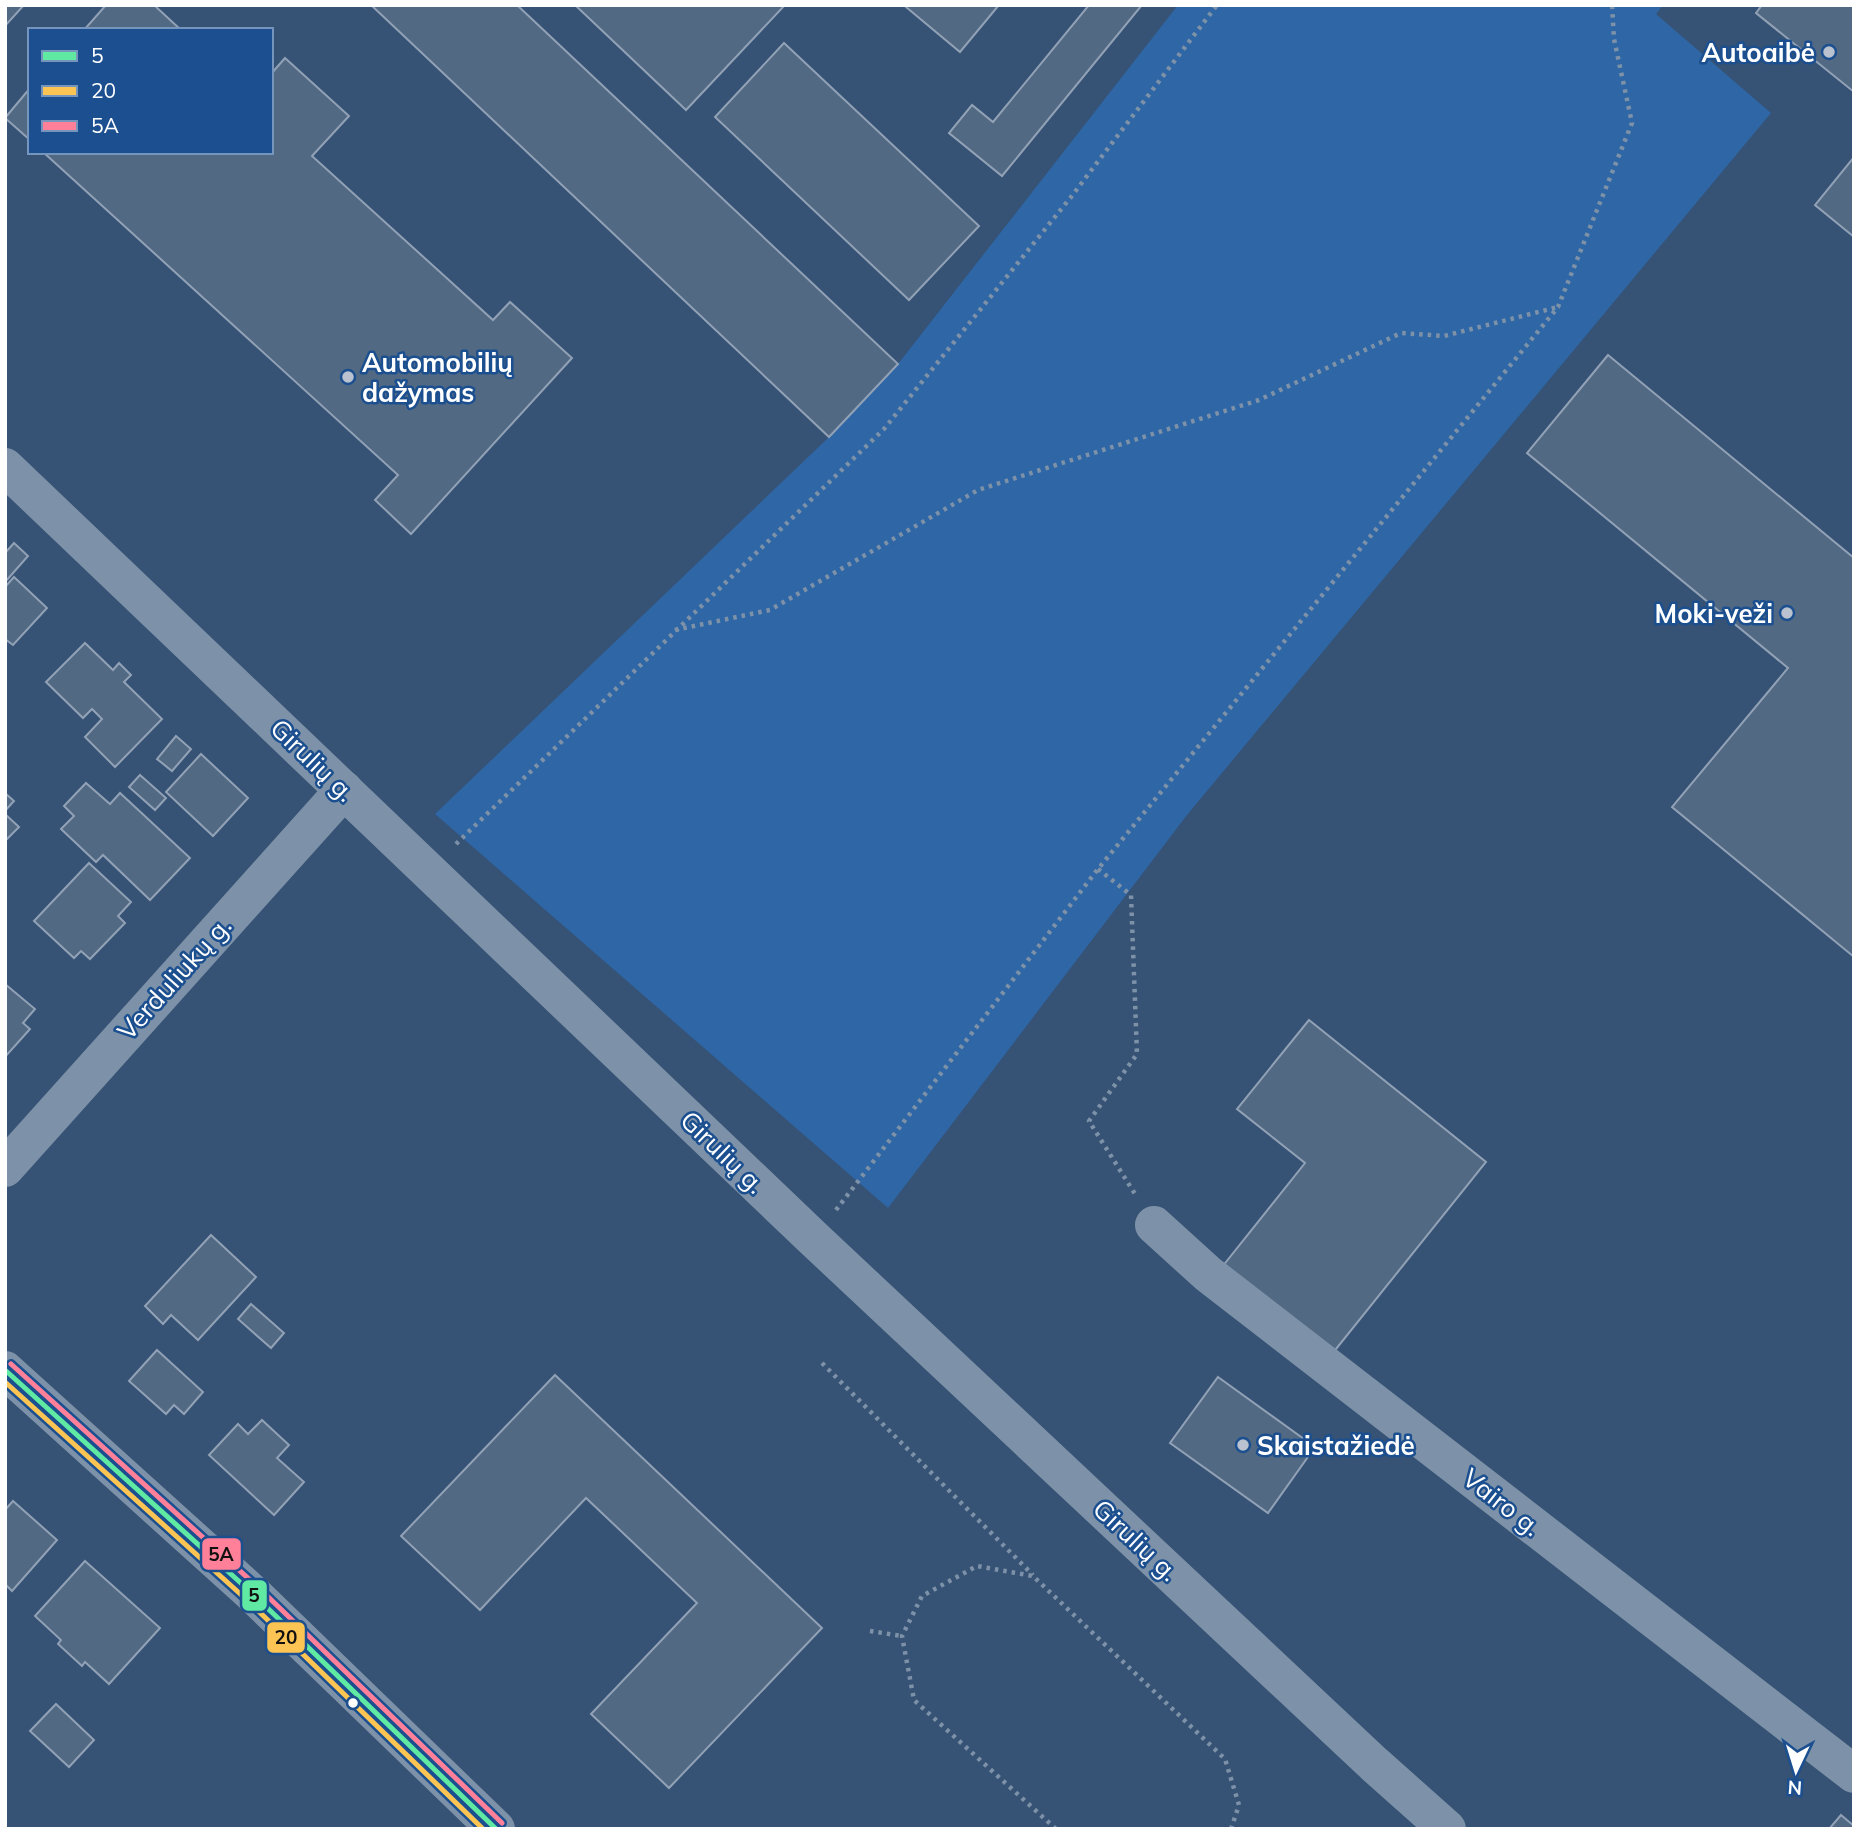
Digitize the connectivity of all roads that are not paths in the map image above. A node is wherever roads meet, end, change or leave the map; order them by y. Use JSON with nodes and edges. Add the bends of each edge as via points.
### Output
{"nodes":[{"id":1,"x":5,"y":467,"type":"edge"},
{"id":2,"x":344,"y":790,"type":"junction"},
{"id":3,"x":5,"y":1168,"type":"edge"},
{"id":4,"x":1154,"y":1224,"type":"road end"},
{"id":5,"x":5,"y":1370,"type":"edge"},
{"id":6,"x":1854,"y":1774,"type":"edge"},
{"id":7,"x":496,"y":1829,"type":"edge"},
{"id":8,"x":1447,"y":1829,"type":"edge"}],
"edges":[{"from":1,"to":2,"type":"street","name":"Girulių g."},
{"from":2,"to":3,"type":"street","name":"Verduliukų g."},
{"from":2,"to":8,"type":"street","name":"Girulių g.","via":[[814,1239]]},
{"from":4,"to":6,"type":"street","name":"Vairo g.","via":[[1208,1274]]},
{"from":5,"to":7,"type":"street","via":[[253,1594]]}]}
